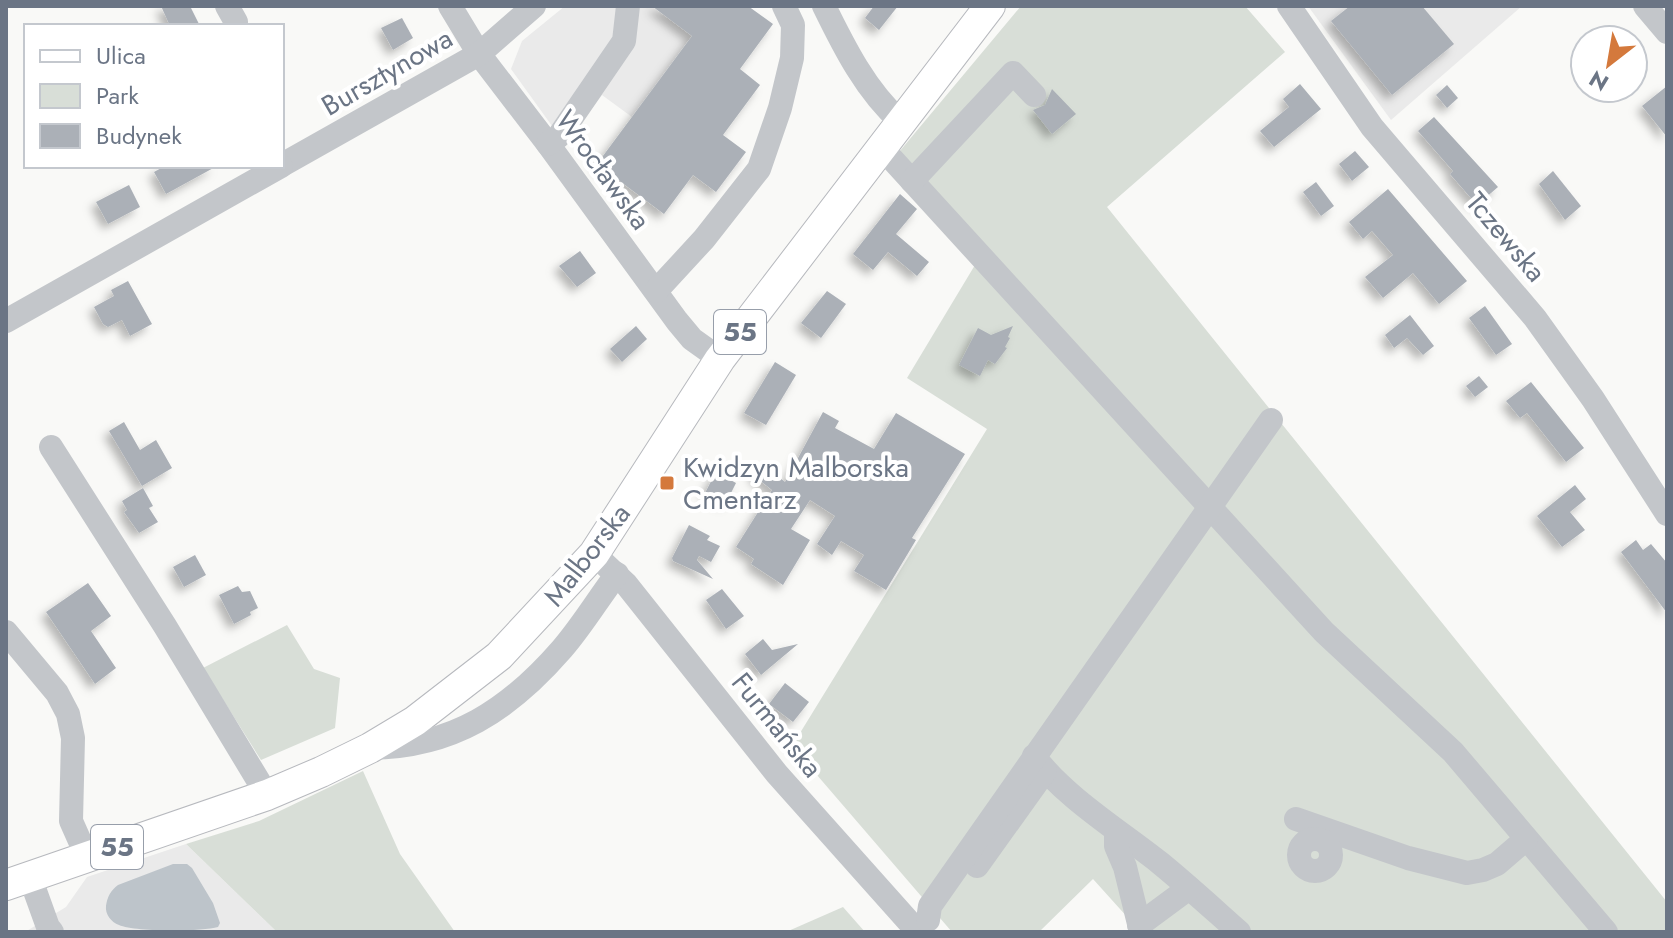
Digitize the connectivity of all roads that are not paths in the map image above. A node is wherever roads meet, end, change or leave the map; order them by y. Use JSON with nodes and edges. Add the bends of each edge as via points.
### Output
{"nodes":[{"id":1,"x":450,"y":6,"type":"edge"},
{"id":2,"x":534,"y":6,"type":"edge"},
{"id":3,"x":628,"y":6,"type":"edge"},
{"id":4,"x":784,"y":6,"type":"edge"},
{"id":5,"x":824,"y":6,"type":"edge"},
{"id":6,"x":990,"y":6,"type":"edge"},
{"id":7,"x":1289,"y":6,"type":"edge"},
{"id":8,"x":1645,"y":6,"type":"edge"},
{"id":9,"x":1667,"y":32,"type":"edge"},
{"id":10,"x":479,"y":54,"type":"junction"},
{"id":11,"x":1034,"y":95,"type":"dead end"},
{"id":12,"x":901,"y":122,"type":"junction"},
{"id":13,"x":548,"y":144,"type":"junction"},
{"id":14,"x":881,"y":147,"type":"junction"},
{"id":15,"x":284,"y":164,"type":"edge"},
{"id":16,"x":277,"y":168,"type":"edge"},
{"id":17,"x":912,"y":181,"type":"junction"},
{"id":18,"x":656,"y":291,"type":"junction"},
{"id":19,"x":6,"y":321,"type":"edge"},
{"id":20,"x":720,"y":359,"type":"junction"},
{"id":21,"x":1271,"y":420,"type":"dead end"},
{"id":22,"x":51,"y":447,"type":"dead end"},
{"id":23,"x":1208,"y":507,"type":"junction"},
{"id":24,"x":1667,"y":514,"type":"edge"},
{"id":25,"x":594,"y":554,"type":"junction"},
{"id":26,"x":617,"y":574,"type":"junction"},
{"id":27,"x":6,"y":632,"type":"edge"},
{"id":28,"x":370,"y":748,"type":"junction"},
{"id":29,"x":1040,"y":764,"type":"junction"},
{"id":30,"x":267,"y":795,"type":"junction"},
{"id":31,"x":1296,"y":819,"type":"dead end"},
{"id":32,"x":1116,"y":831,"type":"junction"},
{"id":33,"x":1526,"y":839,"type":"junction"},
{"id":34,"x":87,"y":857,"type":"junction"},
{"id":35,"x":18,"y":881,"type":"edge"},
{"id":36,"x":1189,"y":888,"type":"junction"},
{"id":37,"x":921,"y":928,"type":"edge"},
{"id":38,"x":1140,"y":928,"type":"edge"},
{"id":39,"x":47,"y":930,"type":"edge"},
{"id":40,"x":1239,"y":932,"type":"edge"},
{"id":41,"x":1606,"y":932,"type":"edge"}],
"edges":[{"from":1,"to":10,"type":"street","name":"Wrocławska"},
{"from":2,"to":10,"type":"street","name":"Bursztynowa"},
{"from":3,"to":13,"type":"street","via":[[624,41],[559,136]]},
{"from":4,"to":18,"type":"street","via":[[793,25],[792,58],[759,169]]},
{"from":5,"to":12,"type":"street","via":[[865,80]]},
{"from":6,"to":12,"type":"main road","name":"Malborska","number":"55"},
{"from":7,"to":24,"type":"street","name":"Tczewska","via":[[1372,127],[1535,318]]},
{"from":8,"to":9,"type":"street"},
{"from":10,"to":13,"type":"street","name":"Wrocławska"},
{"from":10,"to":15,"type":"street","name":"Bursztynowa"},
{"from":11,"to":17,"type":"street","via":[[1013,73]]},
{"from":12,"to":14,"type":"main road","name":"Malborska","number":"55"},
{"from":13,"to":18,"type":"street","name":"Wrocławska"},
{"from":14,"to":17,"type":"street"},
{"from":14,"to":20,"type":"main road","name":"Malborska","number":"55"},
{"from":16,"to":19,"type":"street","name":"Bursztynowa"},
{"from":17,"to":23,"type":"street"},
{"from":18,"to":20,"type":"street","name":"Wrocławska","via":[[692,339]]},
{"from":20,"to":25,"type":"main road","name":"Malborska","number":"55"},
{"from":21,"to":23,"type":"street"},
{"from":22,"to":30,"type":"street"},
{"from":23,"to":29,"type":"street"},
{"from":23,"to":33,"type":"street","via":[[1324,632],[1453,752]]},
{"from":25,"to":26,"type":"street","name":"Furmańska"},
{"from":25,"to":28,"type":"main road","name":"Malborska","number":"55","via":[[499,656],[415,721]]},
{"from":26,"to":28,"type":"street","via":[[564,648],[484,719],[404,748]]},
{"from":26,"to":37,"type":"street","name":"Furmańska","via":[[777,774]]},
{"from":27,"to":34,"type":"street","via":[[68,714],[73,738],[71,821]]},
{"from":28,"to":30,"type":"main road","name":"Malborska","number":"55"},
{"from":29,"to":32,"type":"street"},
{"from":29,"to":37,"type":"street","via":[[930,906]]},
{"from":30,"to":34,"type":"main road","name":"Malborska","number":"55"},
{"from":31,"to":33,"type":"street","via":[[1337,842],[1467,873],[1497,864]]},
{"from":32,"to":36,"type":"street"},
{"from":32,"to":38,"type":"street"},
{"from":33,"to":41,"type":"street"},
{"from":34,"to":35,"type":"main road","name":"Malborska","number":"55"},
{"from":35,"to":39,"type":"street"},
{"from":36,"to":38,"type":"street"},
{"from":36,"to":40,"type":"street"}]}
